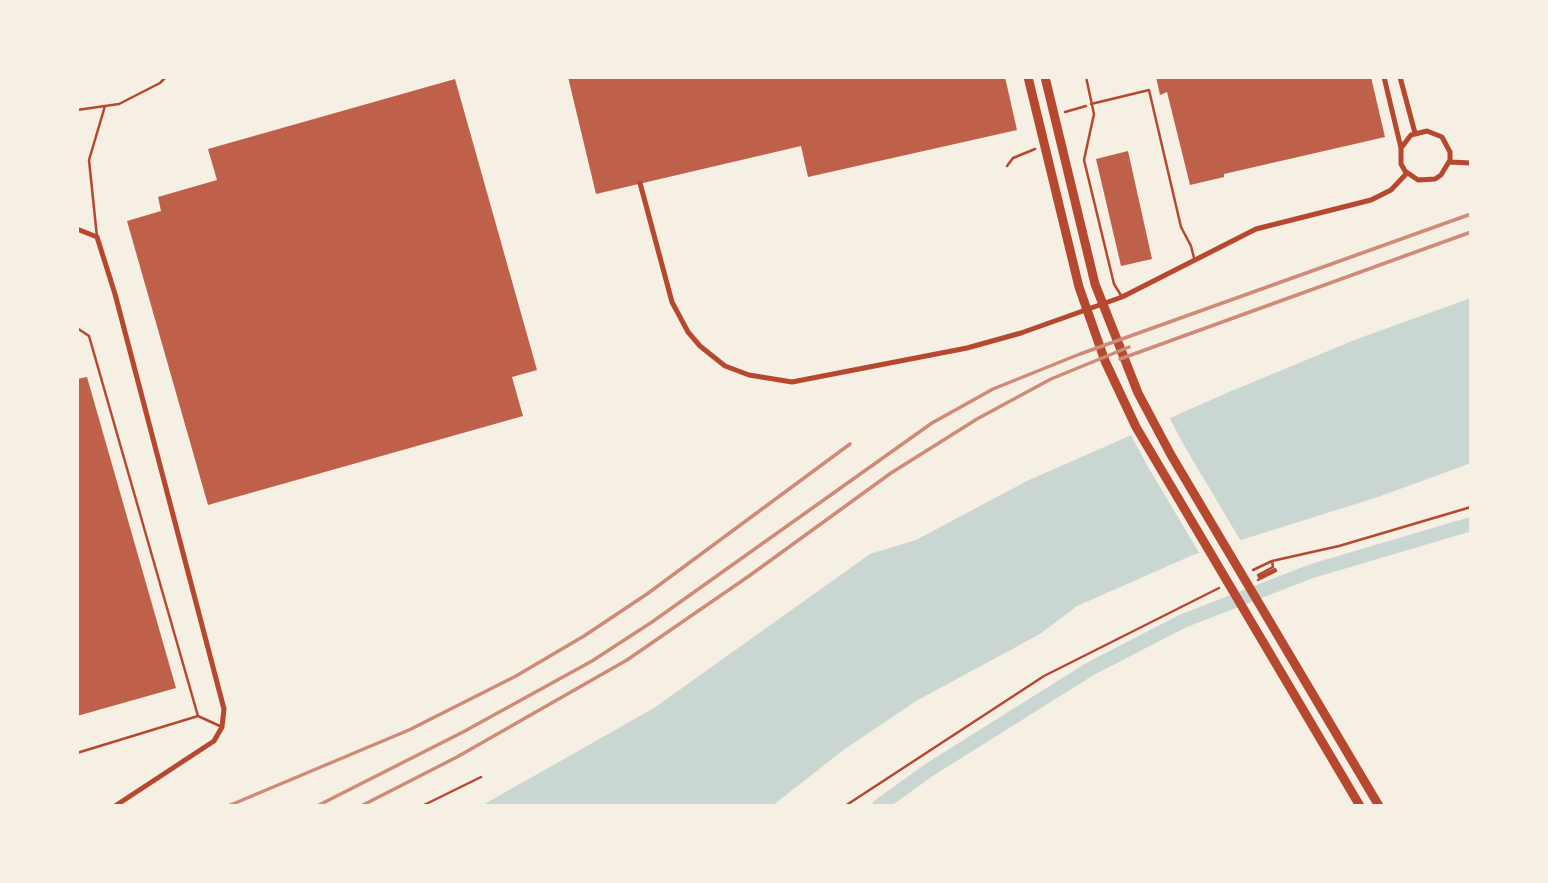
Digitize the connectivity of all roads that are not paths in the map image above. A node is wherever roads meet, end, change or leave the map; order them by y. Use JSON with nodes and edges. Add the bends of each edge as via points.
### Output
{"nodes":[{"id":1,"x":166,"y":77,"type":"edge"},
{"id":2,"x":1028,"y":77,"type":"edge"},
{"id":3,"x":1045,"y":77,"type":"edge"},
{"id":4,"x":1086,"y":77,"type":"edge"},
{"id":5,"x":1384,"y":77,"type":"edge"},
{"id":6,"x":1400,"y":77,"type":"edge"},
{"id":7,"x":1091,"y":104,"type":"junction"},
{"id":8,"x":105,"y":106,"type":"junction"},
{"id":9,"x":77,"y":110,"type":"edge"},
{"id":10,"x":1415,"y":133,"type":"junction"},
{"id":11,"x":1401,"y":148,"type":"junction"},
{"id":12,"x":1449,"y":162,"type":"junction"},
{"id":13,"x":1471,"y":163,"type":"edge"},
{"id":14,"x":1407,"y":173,"type":"junction"},
{"id":15,"x":639,"y":183,"type":"dead end"},
{"id":16,"x":77,"y":229,"type":"edge"},
{"id":17,"x":97,"y":237,"type":"junction"},
{"id":18,"x":1195,"y":260,"type":"junction"},
{"id":19,"x":1122,"y":297,"type":"junction"},
{"id":20,"x":77,"y":328,"type":"edge"},
{"id":21,"x":198,"y":716,"type":"junction"},
{"id":22,"x":222,"y":727,"type":"junction"},
{"id":23,"x":77,"y":753,"type":"edge"},
{"id":24,"x":481,"y":776,"type":"dead end"},
{"id":25,"x":115,"y":806,"type":"edge"},
{"id":26,"x":422,"y":806,"type":"edge"},
{"id":27,"x":1360,"y":806,"type":"edge"},
{"id":28,"x":1379,"y":806,"type":"edge"}],
"edges":[{"from":1,"to":8,"type":"lane","via":[[119,104]]},
{"from":2,"to":27,"type":"main road","via":[[1076,275],[1105,361],[1136,427]]},
{"from":3,"to":28,"type":"main road","via":[[1095,284],[1138,393]]},
{"from":4,"to":7,"type":"lane"},
{"from":5,"to":11,"type":"street"},
{"from":6,"to":10,"type":"street"},
{"from":7,"to":18,"type":"lane","via":[[1149,90],[1181,228]]},
{"from":7,"to":19,"type":"lane","via":[[1093,123],[1084,160],[1114,284]]},
{"from":8,"to":9,"type":"lane"},
{"from":8,"to":17,"type":"lane","via":[[89,160]]},
{"from":10,"to":11,"type":"street"},
{"from":10,"to":12,"type":"street","via":[[1427,131],[1442,137],[1450,152]]},
{"from":11,"to":14,"type":"street","via":[[1401,164]]},
{"from":12,"to":13,"type":"street"},
{"from":12,"to":14,"type":"street","via":[[1435,179],[1418,180]]},
{"from":14,"to":18,"type":"street","via":[[1391,190],[1371,200],[1256,229]]},
{"from":15,"to":19,"type":"street","via":[[677,313],[688,332],[725,366],[773,381],[806,381],[953,351],[1021,333]]},
{"from":16,"to":17,"type":"street"},
{"from":17,"to":22,"type":"street","via":[[224,709]]},
{"from":18,"to":19,"type":"street"},
{"from":20,"to":21,"type":"lane","via":[[89,336]]},
{"from":21,"to":22,"type":"lane"},
{"from":21,"to":23,"type":"lane"},
{"from":22,"to":25,"type":"street","via":[[214,741]]},
{"from":24,"to":26,"type":"lane"}]}
